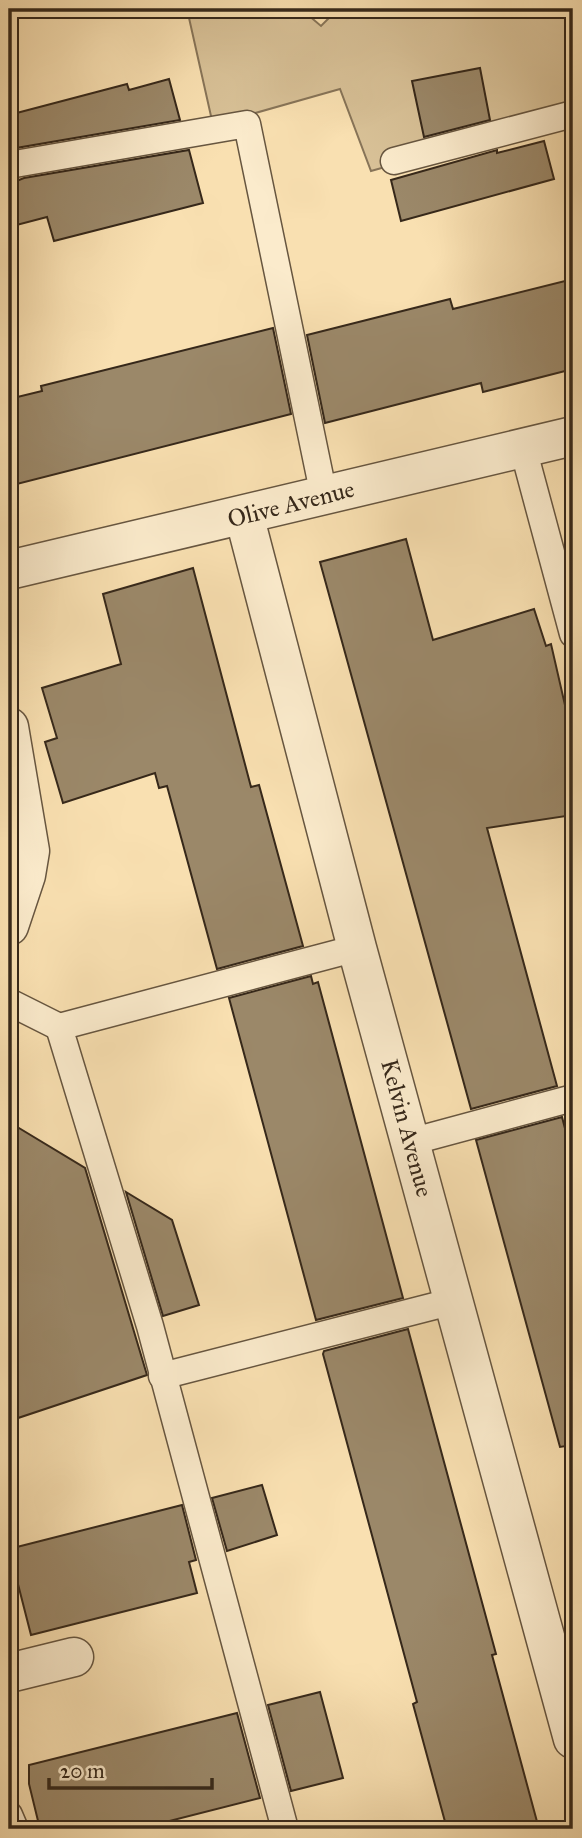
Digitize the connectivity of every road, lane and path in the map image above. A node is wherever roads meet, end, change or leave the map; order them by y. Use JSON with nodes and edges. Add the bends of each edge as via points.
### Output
{"nodes":[{"id":1,"x":573,"y":114,"type":"edge"},
{"id":2,"x":394,"y":162,"type":"dead end"},
{"id":3,"x":9,"y":165,"type":"edge"},
{"id":4,"x":573,"y":436,"type":"edge"},
{"id":5,"x":523,"y":448,"type":"junction"},
{"id":6,"x":324,"y":496,"type":"junction"},
{"id":7,"x":244,"y":515,"type":"junction"},
{"id":8,"x":9,"y":570,"type":"edge"},
{"id":9,"x":573,"y":634,"type":"edge"},
{"id":10,"x":9,"y":727,"type":"edge"},
{"id":11,"x":9,"y":926,"type":"edge"},
{"id":12,"x":358,"y":948,"type":"junction"},
{"id":13,"x":9,"y":1002,"type":"edge"},
{"id":14,"x":59,"y":1027,"type":"junction"},
{"id":15,"x":573,"y":1098,"type":"edge"},
{"id":16,"x":411,"y":1142,"type":"junction"},
{"id":17,"x":454,"y":1301,"type":"junction"},
{"id":18,"x":162,"y":1376,"type":"junction"},
{"id":19,"x":74,"y":1657,"type":"dead end"},
{"id":20,"x":9,"y":1673,"type":"edge"},
{"id":21,"x":573,"y":1739,"type":"edge"},
{"id":22,"x":9,"y":1815,"type":"edge"},
{"id":23,"x":15,"y":1829,"type":"edge"},
{"id":24,"x":285,"y":1829,"type":"edge"}],
"edges":[{"from":1,"to":2,"type":"lane"},
{"from":3,"to":6,"type":"lane","via":[[247,124]]},
{"from":4,"to":5,"type":"street","name":"Olive Avenue"},
{"from":5,"to":6,"type":"street","name":"Olive Avenue"},
{"from":5,"to":9,"type":"lane"},
{"from":6,"to":7,"type":"street","name":"Olive Avenue"},
{"from":7,"to":8,"type":"street","name":"Olive Avenue"},
{"from":7,"to":12,"type":"street","name":"Kelvin Avenue"},
{"from":10,"to":11,"type":"street","via":[[30,852]]},
{"from":12,"to":14,"type":"lane"},
{"from":12,"to":16,"type":"street","name":"Kelvin Avenue"},
{"from":13,"to":14,"type":"lane"},
{"from":14,"to":18,"type":"lane"},
{"from":15,"to":16,"type":"lane"},
{"from":16,"to":17,"type":"street","name":"Kelvin Avenue"},
{"from":17,"to":18,"type":"lane"},
{"from":17,"to":21,"type":"street","name":"Kelvin Avenue"},
{"from":18,"to":24,"type":"lane"},
{"from":19,"to":20,"type":"street"},
{"from":22,"to":23,"type":"lane"}]}
